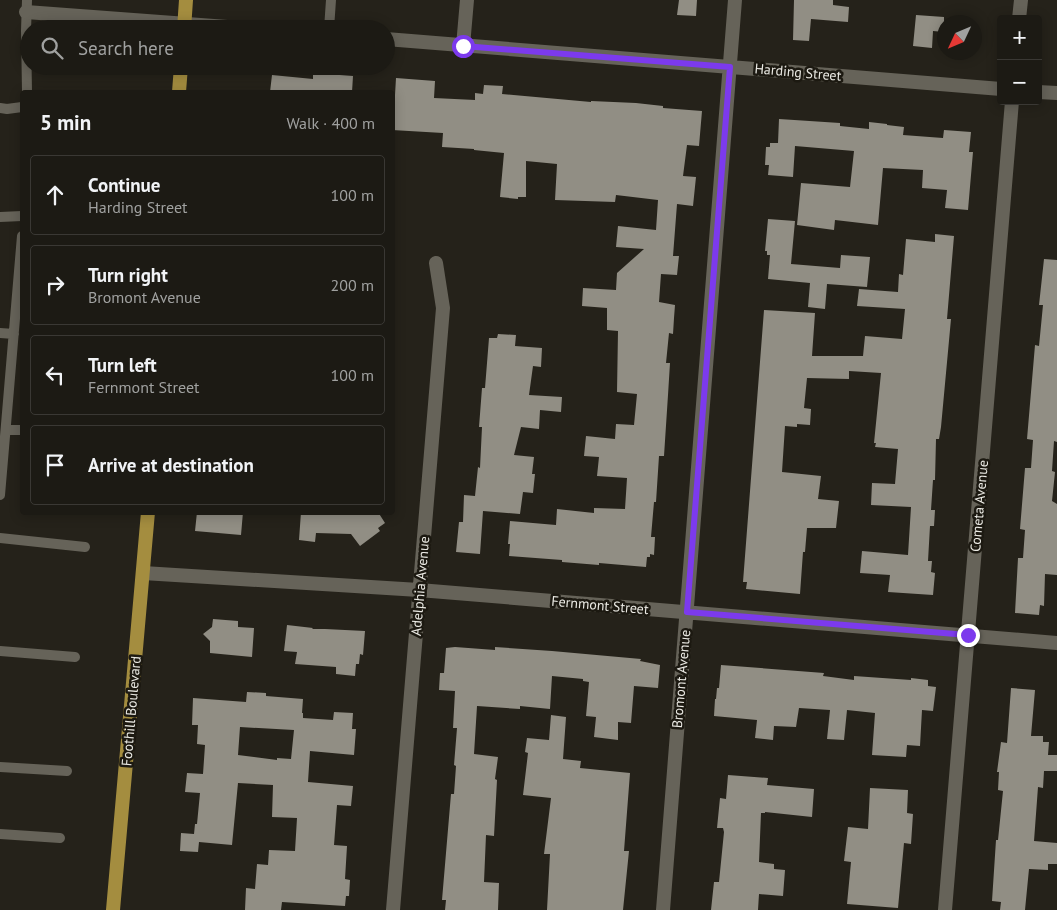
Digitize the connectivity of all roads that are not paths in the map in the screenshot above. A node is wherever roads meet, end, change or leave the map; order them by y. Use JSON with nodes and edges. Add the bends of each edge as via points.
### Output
{"nodes":[{"id":1,"x":186,"y":0,"type":"edge"},
{"id":2,"x":331,"y":0,"type":"edge"},
{"id":3,"x":467,"y":0,"type":"edge"},
{"id":4,"x":735,"y":0,"type":"edge"},
{"id":5,"x":1021,"y":0,"type":"edge"},
{"id":6,"x":27,"y":6,"type":"edge"},
{"id":7,"x":1019,"y":15,"type":"edge"},
{"id":8,"x":27,"y":20,"type":"edge"},
{"id":9,"x":137,"y":20,"type":"edge"},
{"id":10,"x":184,"y":20,"type":"edge"},
{"id":11,"x":330,"y":20,"type":"edge"},
{"id":12,"x":395,"y":40,"type":"edge"},
{"id":13,"x":463,"y":46,"type":"junction"},
{"id":14,"x":730,"y":67,"type":"junction"},
{"id":15,"x":27,"y":75,"type":"edge"},
{"id":16,"x":180,"y":75,"type":"edge"},
{"id":17,"x":997,"y":89,"type":"edge"},
{"id":18,"x":27,"y":90,"type":"edge"},
{"id":19,"x":179,"y":90,"type":"edge"},
{"id":20,"x":1042,"y":92,"type":"edge"},
{"id":21,"x":1057,"y":93,"type":"edge"},
{"id":22,"x":1012,"y":105,"type":"edge"},
{"id":23,"x":20,"y":107,"type":"edge"},
{"id":24,"x":0,"y":108,"type":"edge"},
{"id":25,"x":20,"y":216,"type":"edge"},
{"id":26,"x":0,"y":217,"type":"edge"},
{"id":27,"x":436,"y":263,"type":"dead end"},
{"id":28,"x":20,"y":289,"type":"edge"},
{"id":29,"x":19,"y":315,"type":"edge"},
{"id":30,"x":0,"y":333,"type":"edge"},
{"id":31,"x":14,"y":334,"type":"junction"},
{"id":32,"x":4,"y":399,"type":"edge"},
{"id":33,"x":6,"y":430,"type":"junction"},
{"id":34,"x":20,"y":430,"type":"edge"},
{"id":35,"x":1,"y":466,"type":"edge"},
{"id":36,"x":0,"y":495,"type":"edge"},
{"id":37,"x":148,"y":515,"type":"edge"},
{"id":38,"x":0,"y":538,"type":"edge"},
{"id":39,"x":85,"y":547,"type":"dead end"},
{"id":40,"x":143,"y":573,"type":"junction"},
{"id":41,"x":419,"y":590,"type":"junction"},
{"id":42,"x":687,"y":612,"type":"junction"},
{"id":43,"x":968,"y":635,"type":"junction"},
{"id":44,"x":1057,"y":643,"type":"edge"},
{"id":45,"x":0,"y":651,"type":"edge"},
{"id":46,"x":75,"y":657,"type":"dead end"},
{"id":47,"x":0,"y":767,"type":"edge"},
{"id":48,"x":67,"y":771,"type":"dead end"},
{"id":49,"x":0,"y":834,"type":"edge"},
{"id":50,"x":60,"y":838,"type":"dead end"},
{"id":51,"x":113,"y":910,"type":"edge"},
{"id":52,"x":393,"y":910,"type":"edge"},
{"id":53,"x":663,"y":910,"type":"edge"},
{"id":54,"x":945,"y":910,"type":"edge"}],
"edges":[{"from":1,"to":10,"type":"main road"},
{"from":2,"to":11,"type":"lane"},
{"from":3,"to":13,"type":"street"},
{"from":4,"to":14,"type":"street","name":"Bromont Avenue"},
{"from":5,"to":7,"type":"street"},
{"from":6,"to":8,"type":"lane"},
{"from":6,"to":9,"type":"street"},
{"from":12,"to":13,"type":"street","name":"Harding Street"},
{"from":13,"to":14,"type":"street","name":"Harding Street"},
{"from":14,"to":17,"type":"street","name":"Harding Street"},
{"from":14,"to":42,"type":"street","name":"Bromont Avenue"},
{"from":15,"to":18,"type":"lane"},
{"from":16,"to":19,"type":"main road"},
{"from":20,"to":21,"type":"street"},
{"from":22,"to":43,"type":"street","name":"Cometa Avenue"},
{"from":23,"to":24,"type":"lane"},
{"from":25,"to":26,"type":"lane"},
{"from":27,"to":41,"type":"street","name":"Adelphia Avenue","via":[[442,308]]},
{"from":28,"to":29,"type":"lane"},
{"from":29,"to":31,"type":"lane"},
{"from":30,"to":31,"type":"lane"},
{"from":31,"to":32,"type":"lane"},
{"from":32,"to":33,"type":"lane"},
{"from":33,"to":34,"type":"lane"},
{"from":33,"to":35,"type":"lane"},
{"from":35,"to":36,"type":"lane"},
{"from":37,"to":40,"type":"main road","name":"Foothill Boulevard"},
{"from":38,"to":39,"type":"lane"},
{"from":40,"to":41,"type":"street","name":"Fernmont Street"},
{"from":40,"to":51,"type":"main road","name":"Foothill Boulevard"},
{"from":41,"to":42,"type":"street","name":"Fernmont Street"},
{"from":41,"to":52,"type":"street","name":"Adelphia Avenue"},
{"from":42,"to":43,"type":"street","name":"Fernmont Street"},
{"from":42,"to":53,"type":"street","name":"Bromont Avenue"},
{"from":43,"to":44,"type":"street","name":"Fernmont Street"},
{"from":43,"to":54,"type":"street","name":"Cometa Avenue"},
{"from":45,"to":46,"type":"lane"},
{"from":47,"to":48,"type":"lane"},
{"from":49,"to":50,"type":"lane"}]}
